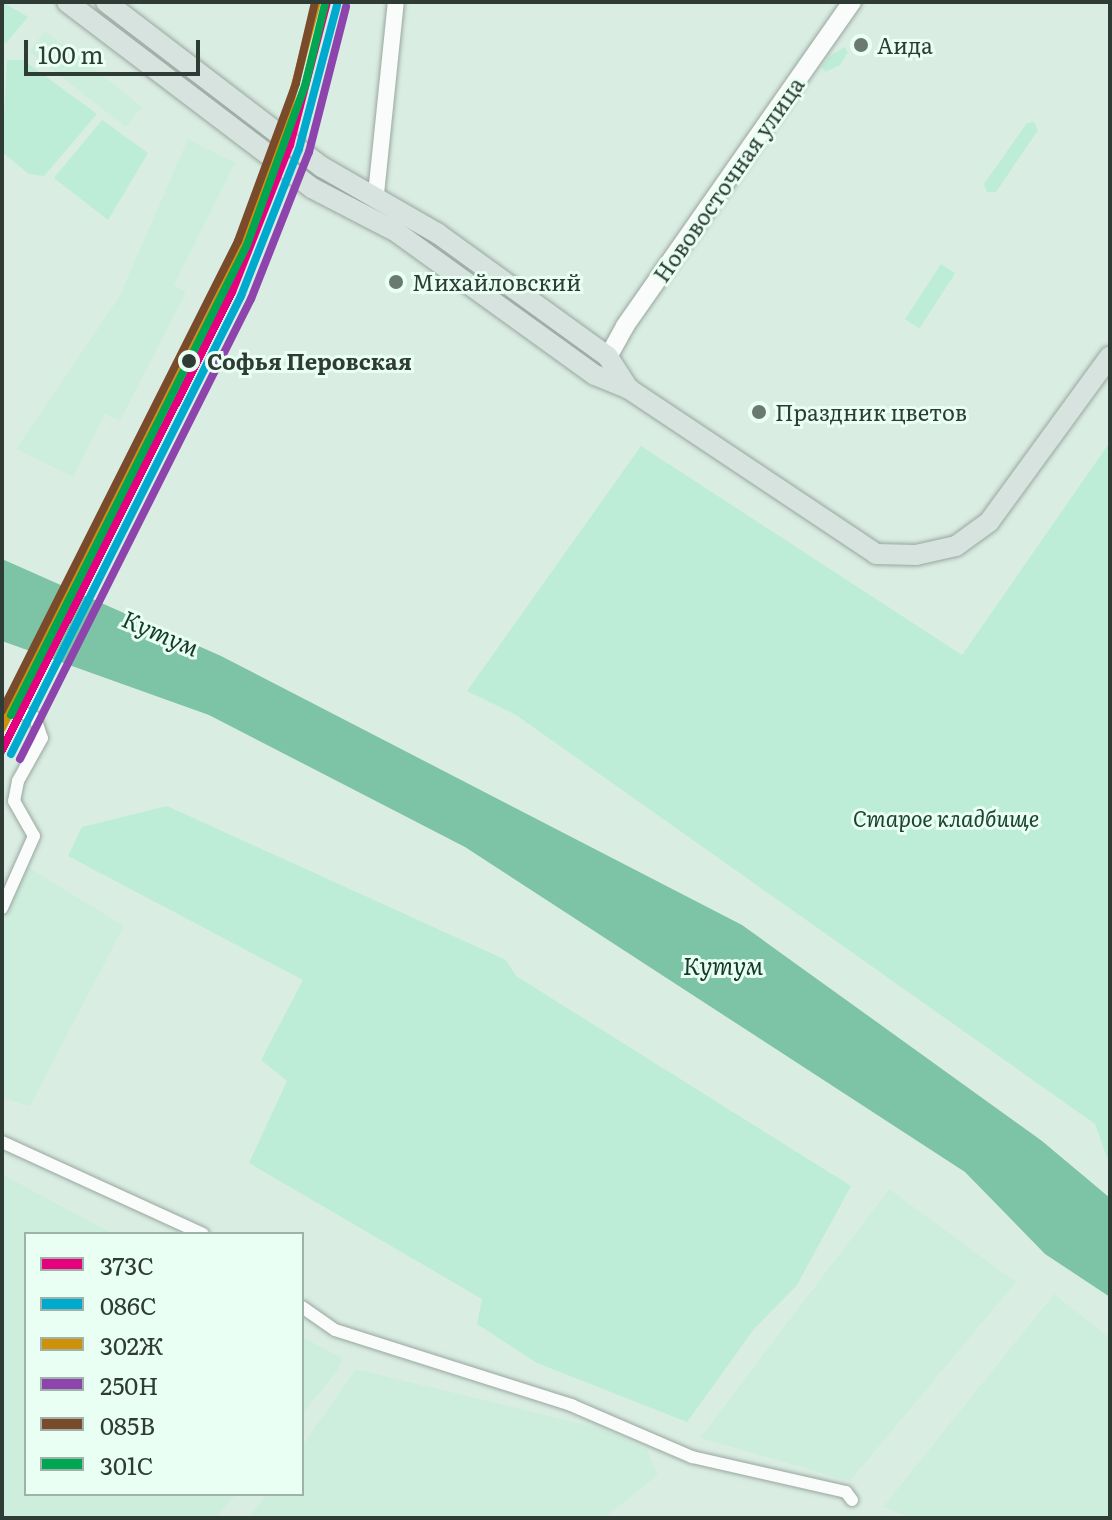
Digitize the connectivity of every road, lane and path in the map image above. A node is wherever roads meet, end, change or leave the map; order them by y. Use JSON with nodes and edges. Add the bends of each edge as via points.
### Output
{"nodes":[{"id":1,"x":67,"y":2,"type":"edge"},
{"id":2,"x":106,"y":2,"type":"edge"},
{"id":3,"x":396,"y":2,"type":"edge"},
{"id":4,"x":405,"y":2,"type":"edge"},
{"id":5,"x":852,"y":2,"type":"edge"},
{"id":6,"x":207,"y":80,"type":"junction"},
{"id":7,"x":196,"y":101,"type":"junction"},
{"id":8,"x":385,"y":141,"type":"junction"},
{"id":9,"x":376,"y":194,"type":"junction"},
{"id":10,"x":395,"y":231,"type":"junction"},
{"id":11,"x":1110,"y":356,"type":"edge"},
{"id":12,"x":608,"y":357,"type":"junction"},
{"id":13,"x":595,"y":375,"type":"junction"},
{"id":14,"x":629,"y":389,"type":"junction"},
{"id":15,"x":2,"y":704,"type":"edge"},
{"id":16,"x":2,"y":908,"type":"edge"},
{"id":17,"x":2,"y":1142,"type":"edge"},
{"id":18,"x":199,"y":1232,"type":"edge"},
{"id":19,"x":304,"y":1308,"type":"edge"},
{"id":20,"x":852,"y":1500,"type":"dead end"}],
"edges":[{"from":1,"to":7,"type":"main road"},
{"from":2,"to":6,"type":"main road"},
{"from":3,"to":8,"type":"street"},
{"from":4,"to":8,"type":"street"},
{"from":5,"to":12,"type":"main road","name":"Нововосточная улица"},
{"from":6,"to":7,"type":"main road"},
{"from":6,"to":9,"type":"main road","via":[[322,167]]},
{"from":7,"to":10,"type":"main road","via":[[312,188]]},
{"from":8,"to":9,"type":"street"},
{"from":9,"to":10,"type":"main road"},
{"from":9,"to":12,"type":"main road"},
{"from":10,"to":13,"type":"main road"},
{"from":11,"to":14,"type":"main road","via":[[989,522],[956,546],[916,555],[876,554]]},
{"from":12,"to":13,"type":"main road"},
{"from":12,"to":14,"type":"main road"},
{"from":13,"to":14,"type":"main road"},
{"from":15,"to":16,"type":"street","via":[[35,718],[42,738],[14,801],[34,836]]},
{"from":17,"to":18,"type":"street"},
{"from":19,"to":20,"type":"street","via":[[335,1330],[571,1405],[692,1457],[846,1492]]}]}
